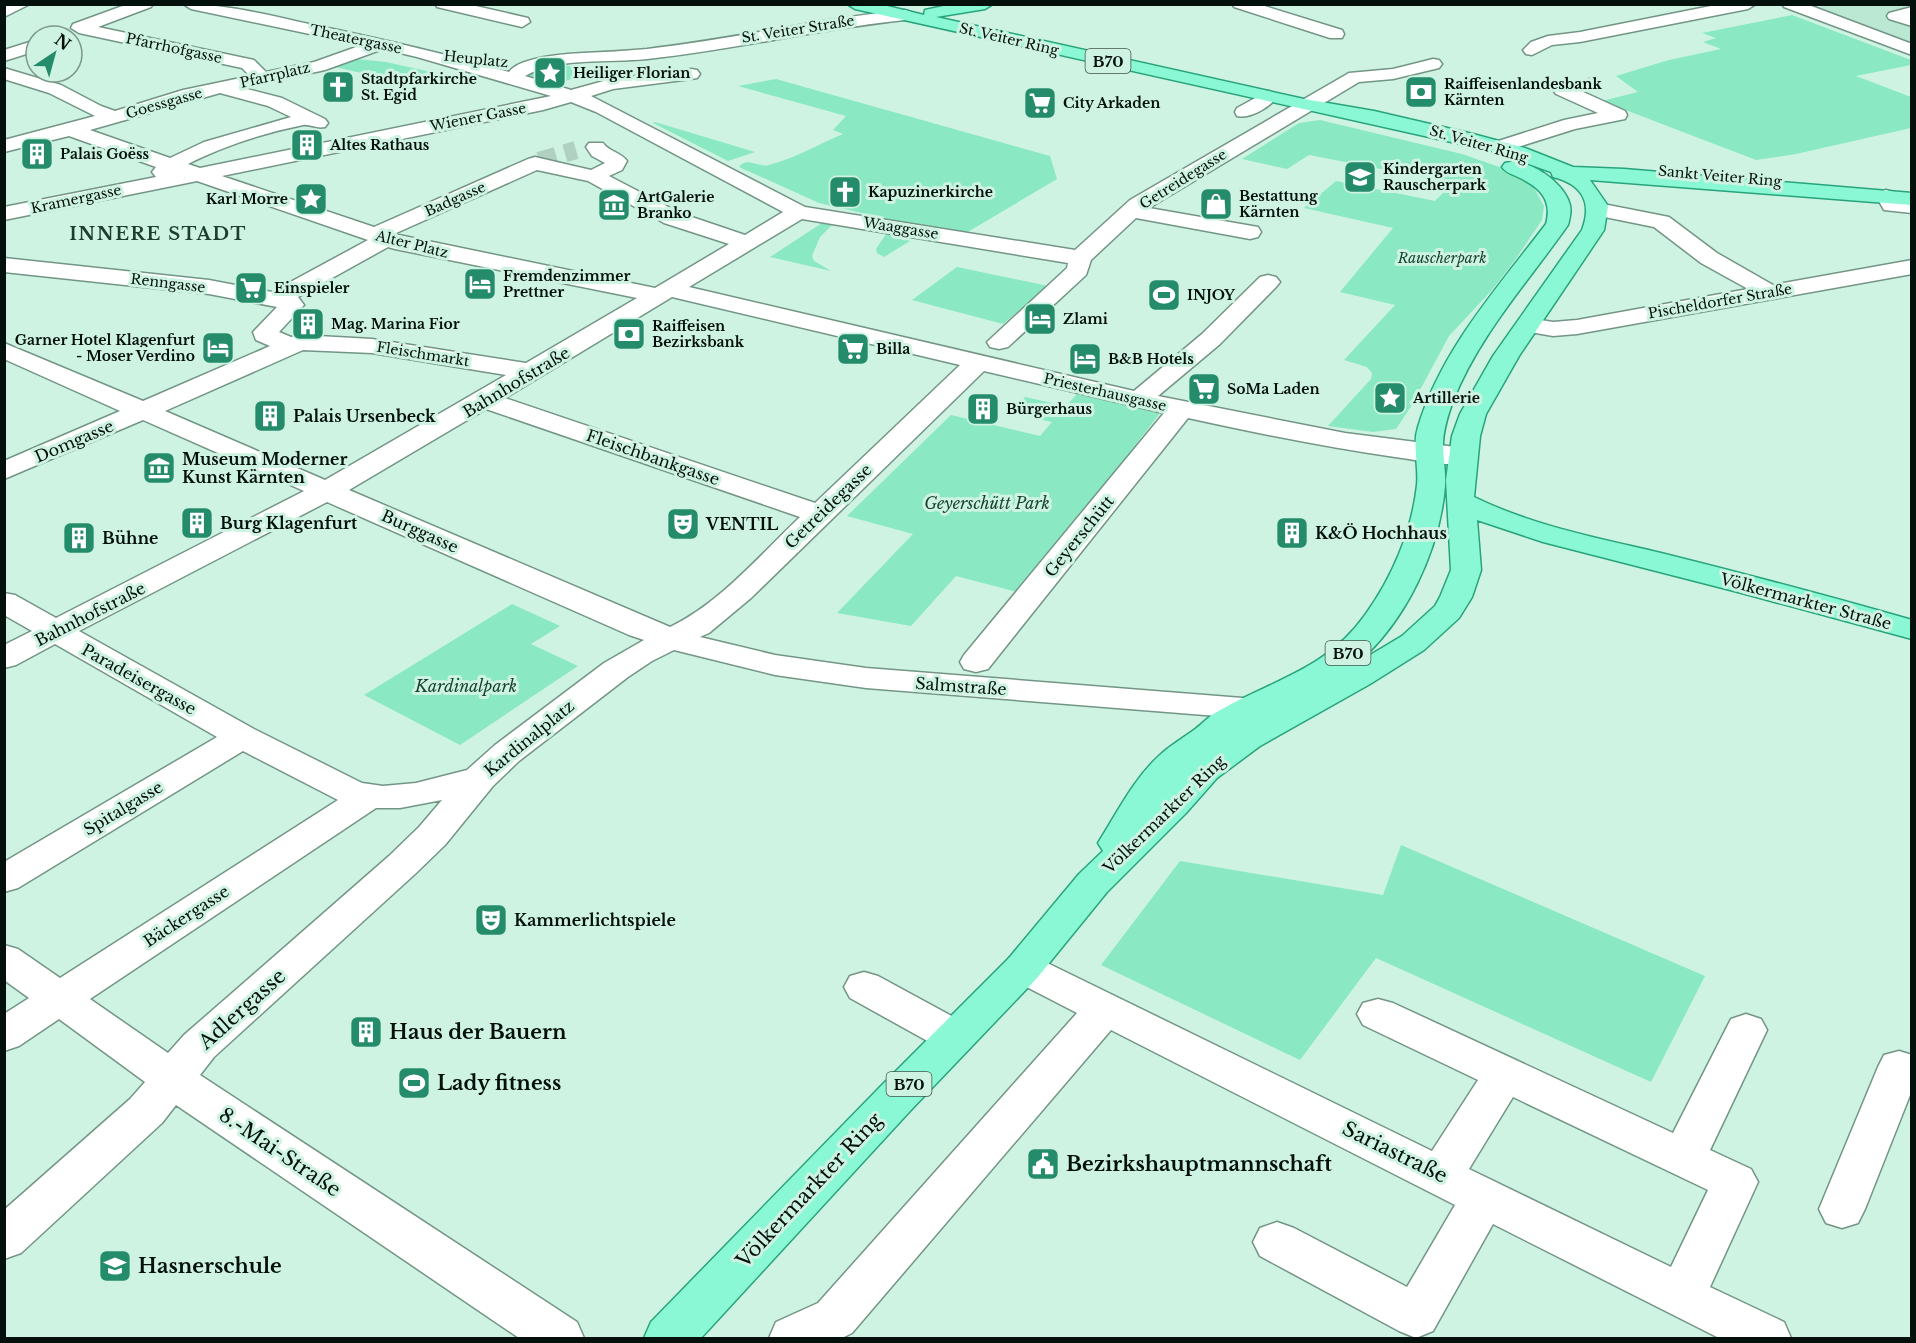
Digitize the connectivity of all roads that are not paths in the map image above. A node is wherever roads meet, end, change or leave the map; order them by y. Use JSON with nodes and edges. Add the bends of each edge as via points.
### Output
{"nodes":[{"id":1,"x":22,"y":4,"type":"edge"},
{"id":2,"x":145,"y":4,"type":"edge"},
{"id":3,"x":191,"y":4,"type":"edge"},
{"id":4,"x":443,"y":4,"type":"edge"},
{"id":5,"x":525,"y":4,"type":"edge"},
{"id":6,"x":855,"y":4,"type":"edge"},
{"id":7,"x":985,"y":4,"type":"edge"},
{"id":8,"x":1240,"y":4,"type":"edge"},
{"id":9,"x":1748,"y":4,"type":"edge"},
{"id":10,"x":1790,"y":4,"type":"edge"},
{"id":11,"x":4,"y":12,"type":"edge"},
{"id":12,"x":1911,"y":12,"type":"edge"},
{"id":13,"x":492,"y":15,"type":"junction"},
{"id":14,"x":905,"y":15,"type":"junction"},
{"id":15,"x":1911,"y":21,"type":"edge"},
{"id":16,"x":522,"y":22,"type":"dead end"},
{"id":17,"x":84,"y":27,"type":"edge"},
{"id":18,"x":84,"y":29,"type":"edge"},
{"id":19,"x":1336,"y":34,"type":"dead end"},
{"id":20,"x":141,"y":40,"type":"junction"},
{"id":21,"x":382,"y":44,"type":"junction"},
{"id":22,"x":95,"y":49,"type":"dead end"},
{"id":23,"x":1532,"y":50,"type":"dead end"},
{"id":24,"x":1911,"y":50,"type":"edge"},
{"id":25,"x":24,"y":51,"type":"edge"},
{"id":26,"x":420,"y":52,"type":"junction"},
{"id":27,"x":647,"y":54,"type":"junction"},
{"id":28,"x":4,"y":56,"type":"edge"},
{"id":29,"x":24,"y":57,"type":"edge"},
{"id":30,"x":567,"y":61,"type":"junction"},
{"id":31,"x":533,"y":64,"type":"junction"},
{"id":32,"x":1433,"y":64,"type":"dead end"},
{"id":33,"x":4,"y":71,"type":"edge"},
{"id":34,"x":691,"y":74,"type":"dead end"},
{"id":35,"x":262,"y":78,"type":"junction"},
{"id":36,"x":594,"y":79,"type":"junction"},
{"id":37,"x":525,"y":82,"type":"junction"},
{"id":38,"x":1590,"y":84,"type":"dead end"},
{"id":39,"x":221,"y":88,"type":"junction"},
{"id":40,"x":572,"y":96,"type":"junction"},
{"id":41,"x":1269,"y":98,"type":"junction"},
{"id":42,"x":1304,"y":105,"type":"junction"},
{"id":43,"x":603,"y":108,"type":"junction"},
{"id":44,"x":1244,"y":112,"type":"dead end"},
{"id":45,"x":112,"y":118,"type":"junction"},
{"id":46,"x":308,"y":118,"type":"junction"},
{"id":47,"x":70,"y":130,"type":"junction"},
{"id":48,"x":645,"y":130,"type":"junction"},
{"id":49,"x":4,"y":135,"type":"edge"},
{"id":50,"x":36,"y":137,"type":"junction"},
{"id":51,"x":352,"y":141,"type":"junction"},
{"id":52,"x":4,"y":146,"type":"edge"},
{"id":53,"x":596,"y":147,"type":"junction"},
{"id":54,"x":1499,"y":147,"type":"junction"},
{"id":55,"x":576,"y":150,"type":"tunnel mouth"},
{"id":56,"x":1186,"y":156,"type":"dead end"},
{"id":57,"x":1209,"y":162,"type":"junction"},
{"id":58,"x":171,"y":165,"type":"junction"},
{"id":59,"x":1550,"y":173,"type":"junction"},
{"id":60,"x":201,"y":175,"type":"junction"},
{"id":61,"x":593,"y":176,"type":"junction"},
{"id":62,"x":147,"y":185,"type":"junction"},
{"id":63,"x":1911,"y":193,"type":"edge"},
{"id":64,"x":1886,"y":196,"type":"junction"},
{"id":65,"x":1911,"y":199,"type":"edge"},
{"id":66,"x":1911,"y":207,"type":"edge"},
{"id":67,"x":1598,"y":209,"type":"junction"},
{"id":68,"x":1131,"y":211,"type":"junction"},
{"id":69,"x":799,"y":212,"type":"junction"},
{"id":70,"x":4,"y":214,"type":"edge"},
{"id":71,"x":1250,"y":232,"type":"dead end"},
{"id":72,"x":380,"y":237,"type":"junction"},
{"id":73,"x":749,"y":243,"type":"junction"},
{"id":74,"x":1080,"y":258,"type":"junction"},
{"id":75,"x":4,"y":265,"type":"edge"},
{"id":76,"x":1911,"y":267,"type":"edge"},
{"id":77,"x":30,"y":269,"type":"junction"},
{"id":78,"x":698,"y":273,"type":"junction"},
{"id":79,"x":4,"y":276,"type":"edge"},
{"id":80,"x":1268,"y":282,"type":"dead end"},
{"id":81,"x":1769,"y":292,"type":"junction"},
{"id":82,"x":666,"y":293,"type":"junction"},
{"id":83,"x":278,"y":298,"type":"junction"},
{"id":84,"x":1501,"y":302,"type":"junction"},
{"id":85,"x":751,"y":307,"type":"junction"},
{"id":86,"x":1528,"y":325,"type":"junction"},
{"id":87,"x":999,"y":342,"type":"dead end"},
{"id":88,"x":301,"y":343,"type":"junction"},
{"id":89,"x":4,"y":350,"type":"edge"},
{"id":90,"x":977,"y":363,"type":"junction"},
{"id":91,"x":533,"y":372,"type":"junction"},
{"id":92,"x":486,"y":400,"type":"junction"},
{"id":93,"x":1138,"y":400,"type":"junction"},
{"id":94,"x":1181,"y":409,"type":"junction"},
{"id":95,"x":145,"y":411,"type":"junction"},
{"id":96,"x":1428,"y":454,"type":"junction"},
{"id":97,"x":1462,"y":456,"type":"junction"},
{"id":98,"x":4,"y":471,"type":"edge"},
{"id":99,"x":329,"y":490,"type":"junction"},
{"id":100,"x":1460,"y":501,"type":"junction"},
{"id":101,"x":819,"y":514,"type":"junction"},
{"id":102,"x":1569,"y":540,"type":"junction"},
{"id":103,"x":1466,"y":543,"type":"junction"},
{"id":104,"x":1411,"y":564,"type":"junction"},
{"id":105,"x":4,"y":602,"type":"edge"},
{"id":106,"x":1911,"y":630,"type":"edge"},
{"id":107,"x":55,"y":632,"type":"junction"},
{"id":108,"x":671,"y":640,"type":"junction"},
{"id":109,"x":4,"y":658,"type":"edge"},
{"id":110,"x":976,"y":662,"type":"dead end"},
{"id":111,"x":1255,"y":709,"type":"junction"},
{"id":112,"x":242,"y":737,"type":"junction"},
{"id":113,"x":480,"y":778,"type":"junction"},
{"id":114,"x":368,"y":798,"type":"junction"},
{"id":115,"x":4,"y":879,"type":"edge"},
{"id":116,"x":1093,"y":883,"type":"junction"},
{"id":117,"x":4,"y":959,"type":"edge"},
{"id":118,"x":1023,"y":968,"type":"junction"},
{"id":119,"x":864,"y":987,"type":"dead end"},
{"id":120,"x":59,"y":999,"type":"junction"},
{"id":121,"x":1105,"y":1009,"type":"junction"},
{"id":122,"x":1378,"y":1014,"type":"dead end"},
{"id":123,"x":1746,"y":1030,"type":"dead end"},
{"id":124,"x":4,"y":1035,"type":"edge"},
{"id":125,"x":955,"y":1037,"type":"junction"},
{"id":126,"x":1911,"y":1072,"type":"edge"},
{"id":127,"x":1505,"y":1074,"type":"junction"},
{"id":128,"x":172,"y":1078,"type":"junction"},
{"id":129,"x":1683,"y":1158,"type":"junction"},
{"id":130,"x":1441,"y":1175,"type":"junction"},
{"id":131,"x":1484,"y":1197,"type":"junction"},
{"id":132,"x":1842,"y":1209,"type":"dead end"},
{"id":133,"x":4,"y":1239,"type":"edge"},
{"id":134,"x":1277,"y":1242,"type":"dead end"},
{"id":135,"x":1682,"y":1295,"type":"junction"},
{"id":136,"x":559,"y":1338,"type":"edge"},
{"id":137,"x":669,"y":1338,"type":"edge"},
{"id":138,"x":794,"y":1338,"type":"edge"},
{"id":139,"x":1766,"y":1338,"type":"edge"}],
"edges":[{"from":1,"to":11,"type":"street"},
{"from":2,"to":17,"type":"street"},
{"from":3,"to":21,"type":"street","name":"Theatergasse"},
{"from":4,"to":13,"type":"street"},
{"from":5,"to":13,"type":"street"},
{"from":6,"to":14,"type":"main road","name":"St. Veiter Ring","number":"B70"},
{"from":7,"to":14,"type":"main road","name":"St. Veiter Straße"},
{"from":8,"to":19,"type":"street"},
{"from":9,"to":23,"type":"street","via":[[1552,40],[1539,43]]},
{"from":10,"to":24,"type":"street"},
{"from":12,"to":15,"type":"street","via":[[1895,16]]},
{"from":13,"to":16,"type":"street"},
{"from":14,"to":27,"type":"street","name":"St. Veiter Straße"},
{"from":14,"to":41,"type":"main road","name":"St. Veiter Ring","number":"B70"},
{"from":18,"to":20,"type":"street","name":"Pfarrhofgasse"},
{"from":20,"to":22,"type":"street"},
{"from":20,"to":35,"type":"street","name":"Pfarrhofgasse","via":[[248,64]]},
{"from":21,"to":26,"type":"street","name":"Theatergasse"},
{"from":21,"to":35,"type":"street","name":"Pfarrplatz","via":[[319,66]]},
{"from":25,"to":28,"type":"street"},
{"from":26,"to":31,"type":"street","name":"Heuplatz","via":[[472,61]]},
{"from":26,"to":37,"type":"street","name":"Theatergasse"},
{"from":27,"to":30,"type":"street","name":"Heuplatz"},
{"from":27,"to":36,"type":"street","via":[[619,61]]},
{"from":29,"to":33,"type":"street"},
{"from":30,"to":31,"type":"street","name":"Heuplatz"},
{"from":30,"to":36,"type":"street","name":"Heuplatz","via":[[587,64]]},
{"from":31,"to":37,"type":"street","name":"Heuplatz","via":[[516,76]]},
{"from":32,"to":42,"type":"street","name":"Getreidegasse","via":[[1393,74],[1355,77]]},
{"from":33,"to":45,"type":"street","via":[[55,89]]},
{"from":34,"to":36,"type":"street","via":[[621,82]]},
{"from":35,"to":39,"type":"street","name":"Pfarrplatz"},
{"from":36,"to":37,"type":"street","via":[[564,84]]},
{"from":36,"to":40,"type":"street","name":"Wiener Gasse"},
{"from":36,"to":43,"type":"street"},
{"from":37,"to":40,"type":"street"},
{"from":38,"to":54,"type":"street","via":[[1562,90],[1618,115],[1571,124]]},
{"from":39,"to":45,"type":"street","name":"Goessgasse"},
{"from":39,"to":46,"type":"street","name":"Pfarrplatz","via":[[275,102]]},
{"from":40,"to":43,"type":"street"},
{"from":40,"to":51,"type":"street","name":"Wiener Gasse"},
{"from":41,"to":42,"type":"main road","name":"St. Veiter Ring","number":"B70"},
{"from":41,"to":44,"type":"street"},
{"from":42,"to":54,"type":"main road","name":"St. Veiter Ring","number":"B70"},
{"from":42,"to":57,"type":"street","name":"Getreidegasse"},
{"from":42,"to":59,"type":"main road","name":"St. Veiter Ring","number":"B70","via":[[1320,114]]},
{"from":43,"to":48,"type":"street","name":"Waaggasse"},
{"from":45,"to":47,"type":"street"},
{"from":46,"to":51,"type":"street","name":"Pfarrplatz"},
{"from":46,"to":58,"type":"street","via":[[195,152]]},
{"from":47,"to":50,"type":"street"},
{"from":47,"to":58,"type":"street","name":"Alter Platz"},
{"from":48,"to":53,"type":"street"},
{"from":48,"to":69,"type":"street","name":"Waaggasse"},
{"from":49,"to":50,"type":"street"},
{"from":50,"to":52,"type":"street"},
{"from":51,"to":60,"type":"street","name":"Wiener Gasse"},
{"from":53,"to":55,"type":"street"},
{"from":53,"to":61,"type":"street","via":[[617,161],[611,169]]},
{"from":54,"to":59,"type":"main road","name":"St. Veiter Ring","number":"B70"},
{"from":56,"to":57,"type":"street"},
{"from":57,"to":68,"type":"street","name":"Getreidegasse"},
{"from":58,"to":60,"type":"street","name":"Alter Platz"},
{"from":58,"to":62,"type":"street"},
{"from":59,"to":63,"type":"main road","name":"Sankt Veiter Ring","via":[[1594,165]]},
{"from":59,"to":64,"type":"main road","name":"Sankt Veiter Ring","via":[[1624,175]]},
{"from":59,"to":67,"type":"main road","number":"B70","via":[[1588,189]]},
{"from":59,"to":84,"type":"main road","number":"B70","via":[[1560,210],[1557,225]]},
{"from":60,"to":62,"type":"street","name":"Wiener Gasse"},
{"from":60,"to":72,"type":"street","name":"Alter Platz"},
{"from":61,"to":72,"type":"street","name":"Badgasse","via":[[537,162]]},
{"from":61,"to":73,"type":"street","name":"Badgasse","via":[[672,218]]},
{"from":62,"to":70,"type":"street","name":"Kramergasse"},
{"from":64,"to":65,"type":"main road","name":"Sankt Veiter Ring"},
{"from":64,"to":66,"type":"street","via":[[1892,205]]},
{"from":67,"to":81,"type":"street","via":[[1661,222],[1709,258]]},
{"from":67,"to":86,"type":"main road","number":"B70","via":[[1593,230]]},
{"from":68,"to":71,"type":"street"},
{"from":68,"to":74,"type":"street","name":"Getreidegasse"},
{"from":69,"to":73,"type":"street","name":"Bahnhofstraße"},
{"from":69,"to":74,"type":"street","name":"Waaggasse"},
{"from":72,"to":82,"type":"street","name":"Alter Platz"},
{"from":72,"to":83,"type":"street","name":"Badgasse"},
{"from":73,"to":78,"type":"street","name":"Bahnhofstraße"},
{"from":74,"to":87,"type":"street","name":"Getreidegasse","via":[[1078,270]]},
{"from":75,"to":77,"type":"street"},
{"from":76,"to":81,"type":"street","name":"Pischeldorfer Straße"},
{"from":77,"to":79,"type":"street"},
{"from":77,"to":83,"type":"street","name":"Renngasse"},
{"from":78,"to":82,"type":"street","name":"Bahnhofstraße"},
{"from":78,"to":85,"type":"street","name":"Priesterhausgasse","via":[[707,288]]},
{"from":80,"to":93,"type":"street","via":[[1211,339]]},
{"from":81,"to":86,"type":"street","name":"Pischeldorfer Straße","via":[[1577,327]]},
{"from":82,"to":85,"type":"street","name":"Priesterhausgasse"},
{"from":82,"to":91,"type":"street","name":"Bahnhofstraße"},
{"from":83,"to":88,"type":"street","via":[[292,306],[265,335]]},
{"from":84,"to":86,"type":"main road"},
{"from":84,"to":96,"type":"main road","number":"B70","via":[[1465,351],[1445,388],[1430,430]]},
{"from":85,"to":90,"type":"street","name":"Priesterhausgasse"},
{"from":86,"to":97,"type":"main road","number":"B70","via":[[1494,374],[1473,414]]},
{"from":88,"to":91,"type":"street","name":"Fleischmarkt","via":[[372,346]]},
{"from":88,"to":95,"type":"street","name":"Domgasse"},
{"from":89,"to":95,"type":"street","name":"Burggasse"},
{"from":90,"to":93,"type":"street","name":"Priesterhausgasse"},
{"from":90,"to":101,"type":"street","name":"Getreidegasse"},
{"from":91,"to":92,"type":"street","name":"Bahnhofstraße"},
{"from":92,"to":99,"type":"street","name":"Bahnhofstraße"},
{"from":92,"to":101,"type":"street","name":"Fleischbankgasse"},
{"from":93,"to":94,"type":"street","name":"Priesterhausgasse"},
{"from":94,"to":96,"type":"street","name":"Priesterhausgasse"},
{"from":94,"to":110,"type":"street","name":"Geyerschütt"},
{"from":95,"to":98,"type":"street","name":"Domgasse"},
{"from":95,"to":99,"type":"street","name":"Burggasse"},
{"from":96,"to":97,"type":"street","name":"Priesterhausgasse"},
{"from":96,"to":104,"type":"main road","number":"B70","via":[[1431,484]]},
{"from":97,"to":100,"type":"main road","number":"B70"},
{"from":99,"to":107,"type":"street","name":"Bahnhofstraße"},
{"from":99,"to":108,"type":"street","name":"Burggasse"},
{"from":100,"to":102,"type":"main road"},
{"from":100,"to":103,"type":"main road","number":"B70"},
{"from":101,"to":108,"type":"street","name":"Getreidegasse","via":[[740,591],[698,626]]},
{"from":102,"to":103,"type":"main road","via":[[1499,539]]},
{"from":102,"to":106,"type":"main road","name":"Völkermarkter Straße"},
{"from":103,"to":104,"type":"main road","via":[[1426,555]]},
{"from":103,"to":116,"type":"main road","name":"Völkermarkter Ring","number":"B70","via":[[1466,570],[1456,597],[1436,624],[1413,643],[1248,738],[1204,770],[1173,806]]},
{"from":104,"to":111,"type":"main road","number":"B70","via":[[1365,638],[1305,684]]},
{"from":105,"to":107,"type":"street","name":"Paradeisergasse"},
{"from":107,"to":109,"type":"street","name":"Bahnhofstraße"},
{"from":107,"to":112,"type":"street","name":"Paradeisergasse"},
{"from":108,"to":111,"type":"street","name":"Salmstraße","via":[[769,665],[871,680]]},
{"from":108,"to":113,"type":"street","name":"Kardinalplatz","via":[[616,670]]},
{"from":111,"to":116,"type":"main road","name":"Völkermarkter Ring","number":"B70","via":[[1231,718],[1172,763]]},
{"from":112,"to":114,"type":"street","name":"Kardinalplatz"},
{"from":112,"to":115,"type":"street","name":"Spitalgasse"},
{"from":113,"to":114,"type":"street","name":"Kardinalplatz","via":[[423,794]]},
{"from":113,"to":128,"type":"street","name":"Adlergasse","via":[[432,836],[199,1046]]},
{"from":114,"to":120,"type":"street","name":"Bäckergasse"},
{"from":116,"to":118,"type":"main road","name":"Völkermarkter Ring","number":"B70"},
{"from":117,"to":120,"type":"street","name":"8.-Mai-Straße"},
{"from":118,"to":121,"type":"street","name":"Sariastraße"},
{"from":118,"to":125,"type":"main road","name":"Völkermarkter Ring","number":"B70"},
{"from":119,"to":125,"type":"street"},
{"from":120,"to":124,"type":"street","name":"Bäckergasse"},
{"from":120,"to":128,"type":"street","name":"8.-Mai-Straße"},
{"from":121,"to":130,"type":"street","name":"Sariastraße"},
{"from":121,"to":138,"type":"street","via":[[835,1318]]},
{"from":122,"to":127,"type":"street"},
{"from":123,"to":129,"type":"street"},
{"from":125,"to":137,"type":"main road","name":"Völkermarkter Ring","number":"B70"},
{"from":126,"to":132,"type":"street","via":[[1899,1067]]},
{"from":127,"to":129,"type":"street"},
{"from":127,"to":130,"type":"street"},
{"from":128,"to":133,"type":"street","name":"Adlergasse","via":[[146,1111]]},
{"from":128,"to":136,"type":"street","name":"8.-Mai-Straße"},
{"from":129,"to":135,"type":"street","via":[[1735,1182]]},
{"from":130,"to":131,"type":"street","name":"Sariastraße"},
{"from":131,"to":134,"type":"street","via":[[1416,1316]]},
{"from":131,"to":135,"type":"street","name":"Sariastraße"},
{"from":135,"to":139,"type":"street","name":"Sariastraße"}]}
